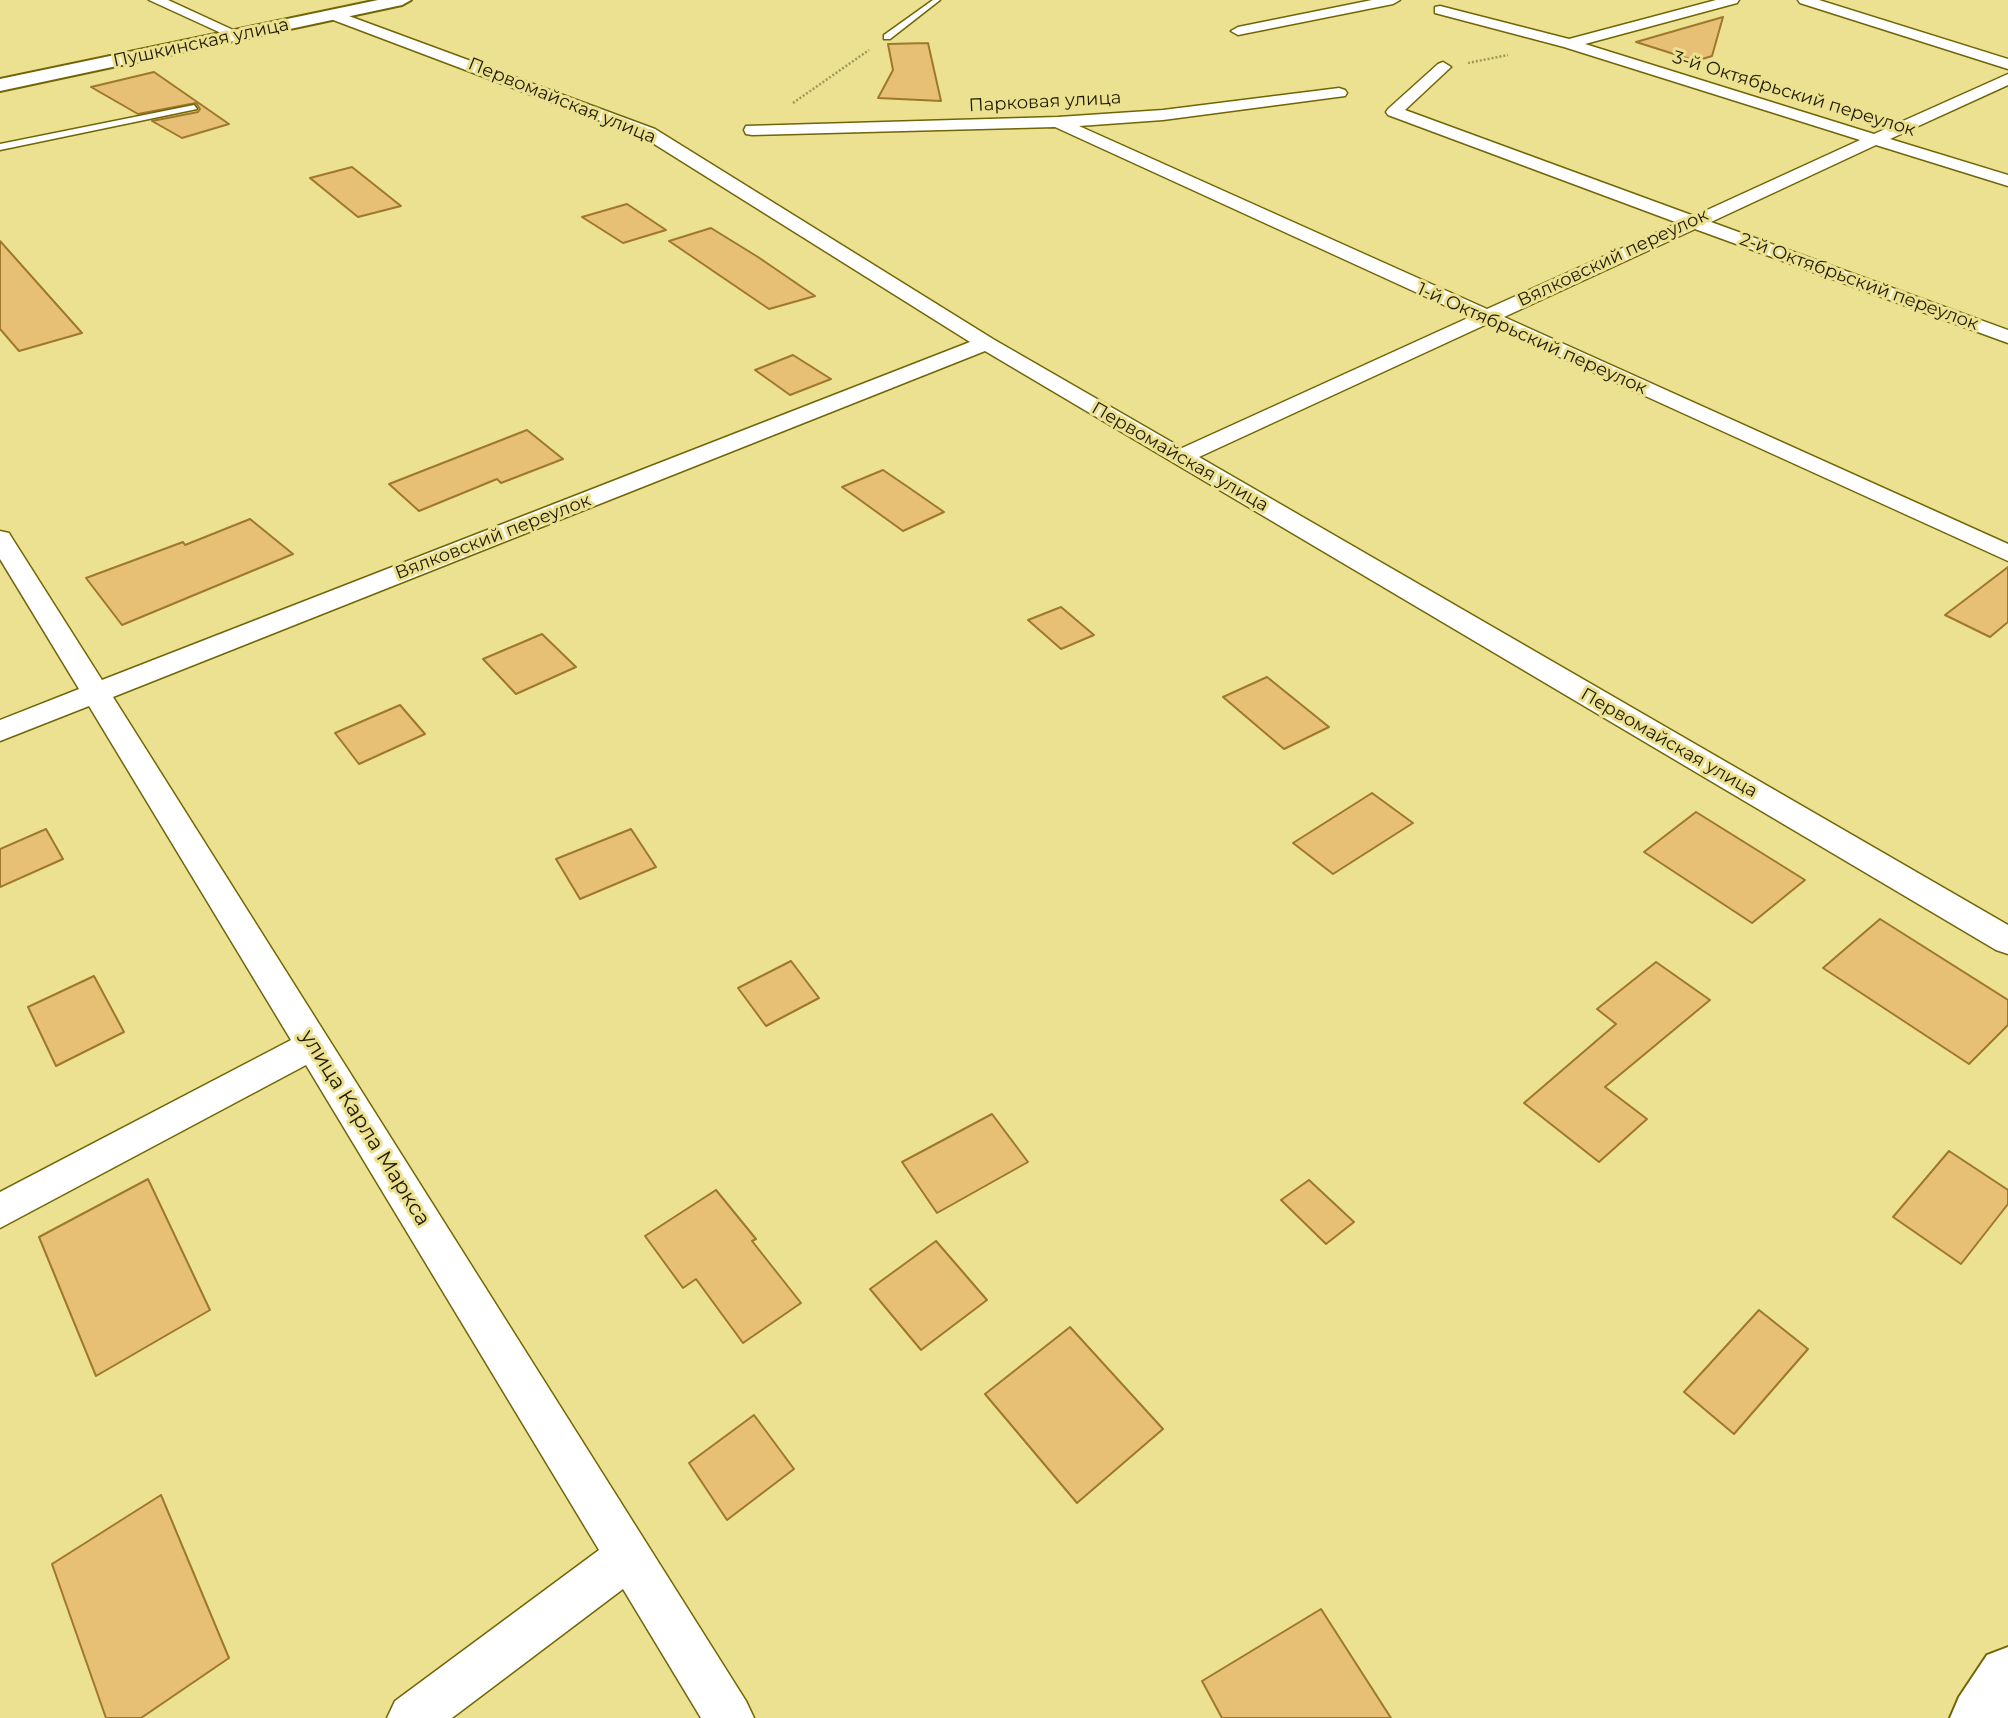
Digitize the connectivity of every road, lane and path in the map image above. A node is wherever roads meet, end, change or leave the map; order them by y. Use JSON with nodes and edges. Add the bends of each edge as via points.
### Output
{"nodes":[{"id":1,"x":156,"y":0,"type":"edge"},
{"id":2,"x":402,"y":0,"type":"edge"},
{"id":3,"x":937,"y":0,"type":"edge"},
{"id":4,"x":1393,"y":0,"type":"edge"},
{"id":5,"x":1732,"y":0,"type":"edge"},
{"id":6,"x":1805,"y":0,"type":"edge"},
{"id":7,"x":1440,"y":10,"type":"dead end"},
{"id":8,"x":333,"y":15,"type":"junction"},
{"id":9,"x":1238,"y":31,"type":"dead end"},
{"id":10,"x":237,"y":35,"type":"junction"},
{"id":11,"x":887,"y":37,"type":"dead end"},
{"id":12,"x":1569,"y":44,"type":"junction"},
{"id":13,"x":2008,"y":64,"type":"edge"},
{"id":14,"x":1443,"y":67,"type":"dead end"},
{"id":15,"x":2008,"y":79,"type":"edge"},
{"id":16,"x":0,"y":85,"type":"edge"},
{"id":17,"x":1339,"y":93,"type":"dead end"},
{"id":18,"x":194,"y":107,"type":"dead end"},
{"id":19,"x":1058,"y":122,"type":"junction"},
{"id":20,"x":752,"y":130,"type":"dead end"},
{"id":21,"x":1872,"y":139,"type":"junction"},
{"id":22,"x":0,"y":147,"type":"edge"},
{"id":23,"x":2008,"y":181,"type":"edge"},
{"id":24,"x":1692,"y":222,"type":"junction"},
{"id":25,"x":1484,"y":318,"type":"junction"},
{"id":26,"x":2008,"y":337,"type":"edge"},
{"id":27,"x":986,"y":343,"type":"junction"},
{"id":28,"x":1180,"y":457,"type":"junction"},
{"id":29,"x":0,"y":538,"type":"edge"},
{"id":30,"x":2008,"y":553,"type":"edge"},
{"id":31,"x":98,"y":693,"type":"junction"},
{"id":32,"x":0,"y":731,"type":"edge"},
{"id":33,"x":2008,"y":941,"type":"edge"},
{"id":34,"x":314,"y":1044,"type":"junction"},
{"id":35,"x":0,"y":1211,"type":"edge"},
{"id":36,"x":629,"y":1556,"type":"junction"},
{"id":37,"x":2008,"y":1676,"type":"edge"},
{"id":38,"x":412,"y":1718,"type":"edge"},
{"id":39,"x":729,"y":1718,"type":"edge"},
{"id":40,"x":1980,"y":1718,"type":"edge"}],
"edges":[{"from":1,"to":10,"type":"street"},
{"from":2,"to":8,"type":"street","name":"Пушкинская улица"},
{"from":3,"to":11,"type":"lane"},
{"from":4,"to":9,"type":"street"},
{"from":5,"to":12,"type":"street"},
{"from":6,"to":13,"type":"street"},
{"from":7,"to":12,"type":"street","name":"3-й Октябрьский переулок"},
{"from":8,"to":10,"type":"street","name":"Пушкинская улица"},
{"from":8,"to":27,"type":"street","name":"Первомайская улица","via":[[649,133]]},
{"from":10,"to":16,"type":"street","name":"Пушкинская улица"},
{"from":12,"to":21,"type":"street","name":"3-й Октябрьский переулок"},
{"from":14,"to":24,"type":"street","name":"2-й Октябрьский переулок","via":[[1394,112]]},
{"from":15,"to":21,"type":"street","name":"Вялковский переулок"},
{"from":17,"to":19,"type":"street","name":"Парковая улица","via":[[1163,115]]},
{"from":18,"to":22,"type":"lane"},
{"from":19,"to":20,"type":"street","name":"Парковая улица"},
{"from":19,"to":25,"type":"street","name":"1-й Октябрьский переулок"},
{"from":21,"to":23,"type":"street","name":"3-й Октябрьский переулок"},
{"from":21,"to":24,"type":"street","name":"Вялковский переулок"},
{"from":24,"to":25,"type":"street","name":"Вялковский переулок"},
{"from":24,"to":26,"type":"street","name":"2-й Октябрьский переулок"},
{"from":25,"to":28,"type":"street","name":"Вялковский переулок"},
{"from":25,"to":30,"type":"street","name":"1-й Октябрьский переулок"},
{"from":27,"to":28,"type":"street","name":"Первомайская улица"},
{"from":27,"to":31,"type":"street","name":"Вялковский переулок"},
{"from":28,"to":33,"type":"street","name":"Первомайская улица"},
{"from":29,"to":31,"type":"street","name":"улица Карла Маркса"},
{"from":31,"to":32,"type":"street","name":"Вялковский переулок"},
{"from":31,"to":34,"type":"street","name":"улица Карла Маркса"},
{"from":34,"to":35,"type":"street"},
{"from":34,"to":36,"type":"street","name":"улица Карла Маркса"},
{"from":36,"to":38,"type":"street"},
{"from":36,"to":39,"type":"street","name":"улица Карла Маркса"},
{"from":37,"to":40,"type":"street"}]}
